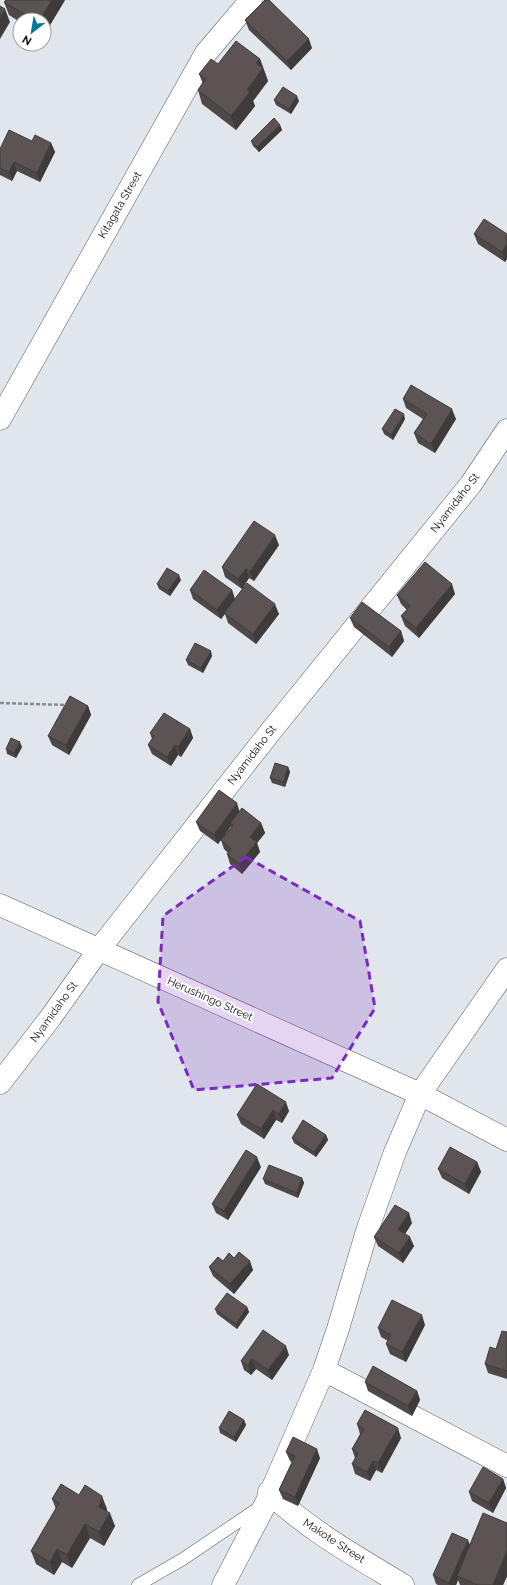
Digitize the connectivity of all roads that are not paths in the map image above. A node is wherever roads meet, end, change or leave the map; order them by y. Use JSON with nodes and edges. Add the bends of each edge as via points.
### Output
{"nodes":[{"id":1,"x":251,"y":0,"type":"edge"},
{"id":2,"x":0,"y":418,"type":"edge"},
{"id":3,"x":507,"y":430,"type":"edge"},
{"id":4,"x":0,"y":904,"type":"edge"},
{"id":5,"x":100,"y":948,"type":"junction"},
{"id":6,"x":507,"y":969,"type":"edge"},
{"id":7,"x":0,"y":1083,"type":"edge"},
{"id":8,"x":420,"y":1094,"type":"junction"},
{"id":9,"x":507,"y":1140,"type":"edge"},
{"id":10,"x":324,"y":1370,"type":"junction"},
{"id":11,"x":507,"y":1466,"type":"edge"},
{"id":12,"x":267,"y":1497,"type":"junction"},
{"id":13,"x":138,"y":1585,"type":"edge"},
{"id":14,"x":223,"y":1585,"type":"edge"},
{"id":15,"x":403,"y":1585,"type":"edge"}],
"edges":[{"from":1,"to":2,"type":"street","name":"Kitagata Street","via":[[206,53]]},
{"from":3,"to":5,"type":"street","name":"Nyamidaho St","via":[[471,484]]},
{"from":4,"to":5,"type":"street","name":"Herushingo Street"},
{"from":5,"to":7,"type":"street","name":"Nyamidaho St","via":[[52,1017]]},
{"from":5,"to":8,"type":"street","name":"Herushingo Street"},
{"from":6,"to":8,"type":"street"},
{"from":8,"to":9,"type":"street","name":"Herushingo Street"},
{"from":8,"to":10,"type":"street","via":[[395,1152]]},
{"from":10,"to":11,"type":"street"},
{"from":10,"to":12,"type":"street"},
{"from":12,"to":13,"type":"lane","via":[[183,1559]]},
{"from":12,"to":14,"type":"street"},
{"from":12,"to":15,"type":"street","name":"Makote Street"}]}
